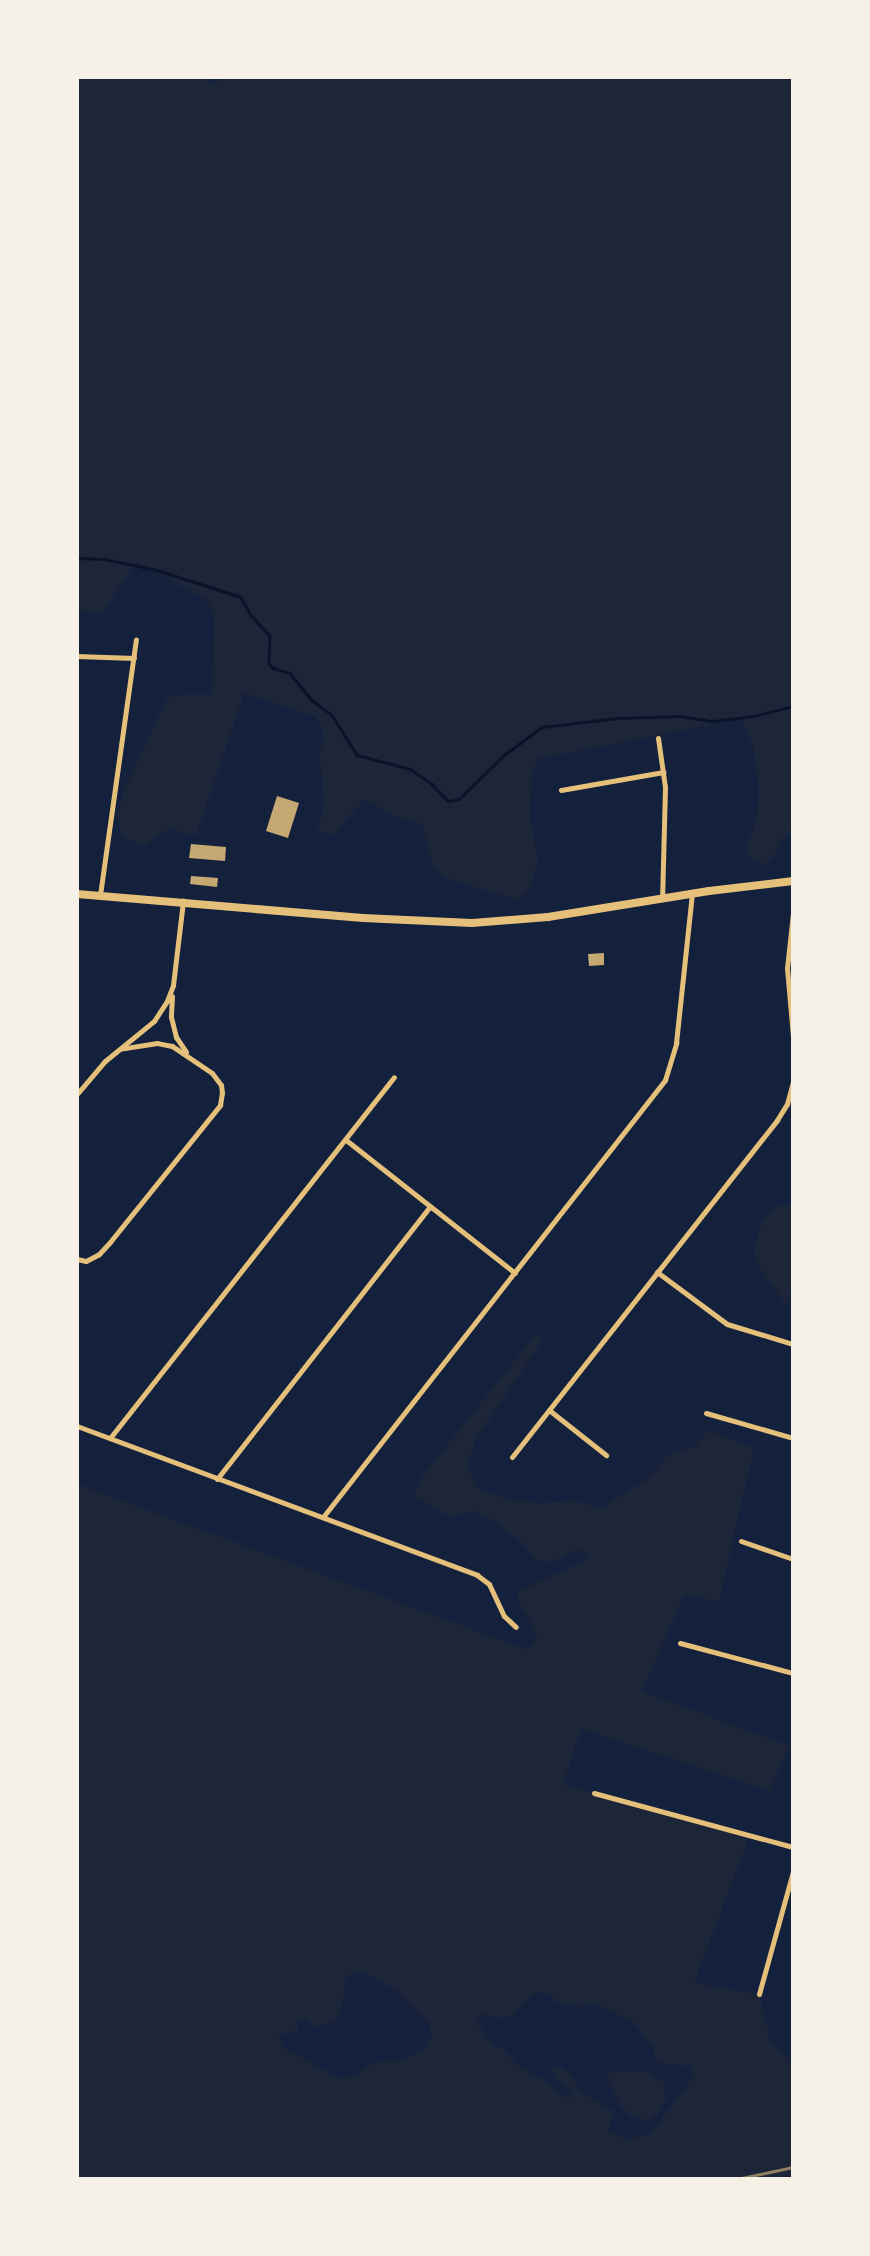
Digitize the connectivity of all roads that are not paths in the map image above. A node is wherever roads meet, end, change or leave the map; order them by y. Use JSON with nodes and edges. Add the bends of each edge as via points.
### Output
{"nodes":[{"id":1,"x":136,"y":640,"type":"dead end"},
{"id":2,"x":77,"y":656,"type":"edge"},
{"id":3,"x":134,"y":658,"type":"junction"},
{"id":4,"x":658,"y":738,"type":"dead end"},
{"id":5,"x":663,"y":772,"type":"junction"},
{"id":6,"x":561,"y":790,"type":"dead end"},
{"id":7,"x":793,"y":881,"type":"edge"},
{"id":8,"x":692,"y":893,"type":"junction"},
{"id":9,"x":77,"y":894,"type":"edge"},
{"id":10,"x":100,"y":895,"type":"junction"},
{"id":11,"x":662,"y":898,"type":"junction"},
{"id":12,"x":183,"y":901,"type":"junction"},
{"id":13,"x":793,"y":913,"type":"edge"},
{"id":14,"x":173,"y":985,"type":"junction"},
{"id":15,"x":793,"y":1037,"type":"edge"},
{"id":16,"x":121,"y":1049,"type":"junction"},
{"id":17,"x":187,"y":1054,"type":"junction"},
{"id":18,"x":394,"y":1077,"type":"dead end"},
{"id":19,"x":793,"y":1082,"type":"edge"},
{"id":20,"x":77,"y":1094,"type":"edge"},
{"id":21,"x":346,"y":1140,"type":"junction"},
{"id":22,"x":430,"y":1206,"type":"junction"},
{"id":23,"x":77,"y":1259,"type":"edge"},
{"id":24,"x":657,"y":1272,"type":"junction"},
{"id":25,"x":515,"y":1273,"type":"junction"},
{"id":26,"x":793,"y":1344,"type":"edge"},
{"id":27,"x":550,"y":1410,"type":"junction"},
{"id":28,"x":706,"y":1413,"type":"dead end"},
{"id":29,"x":77,"y":1426,"type":"edge"},
{"id":30,"x":110,"y":1438,"type":"junction"},
{"id":31,"x":793,"y":1438,"type":"edge"},
{"id":32,"x":606,"y":1455,"type":"dead end"},
{"id":33,"x":512,"y":1457,"type":"dead end"},
{"id":34,"x":217,"y":1479,"type":"junction"},
{"id":35,"x":323,"y":1517,"type":"junction"},
{"id":36,"x":741,"y":1541,"type":"dead end"},
{"id":37,"x":793,"y":1559,"type":"edge"},
{"id":38,"x":516,"y":1627,"type":"dead end"},
{"id":39,"x":680,"y":1643,"type":"dead end"},
{"id":40,"x":793,"y":1673,"type":"edge"},
{"id":41,"x":594,"y":1793,"type":"dead end"},
{"id":42,"x":793,"y":1847,"type":"edge"},
{"id":43,"x":793,"y":1871,"type":"edge"},
{"id":44,"x":759,"y":1994,"type":"dead end"}],
"edges":[{"from":1,"to":3,"type":"street"},
{"from":2,"to":3,"type":"street"},
{"from":3,"to":10,"type":"street"},
{"from":4,"to":5,"type":"street"},
{"from":5,"to":6,"type":"street"},
{"from":5,"to":11,"type":"street"},
{"from":7,"to":8,"type":"main road"},
{"from":8,"to":11,"type":"main road"},
{"from":8,"to":25,"type":"street","via":[[676,1043],[665,1080]]},
{"from":9,"to":10,"type":"main road"},
{"from":10,"to":12,"type":"main road"},
{"from":11,"to":12,"type":"main road","via":[[548,917],[472,923]]},
{"from":12,"to":14,"type":"street"},
{"from":13,"to":15,"type":"street","via":[[787,968]]},
{"from":14,"to":16,"type":"street","via":[[154,1021]]},
{"from":14,"to":17,"type":"street","via":[[171,1017]]},
{"from":16,"to":17,"type":"street","via":[[157,1043]]},
{"from":16,"to":20,"type":"street","via":[[105,1060]]},
{"from":17,"to":23,"type":"street","via":[[221,1085],[220,1105],[99,1254],[86,1261]]},
{"from":18,"to":21,"type":"street"},
{"from":19,"to":24,"type":"street","via":[[777,1121]]},
{"from":21,"to":22,"type":"street"},
{"from":21,"to":30,"type":"street"},
{"from":22,"to":25,"type":"street"},
{"from":22,"to":34,"type":"street"},
{"from":24,"to":26,"type":"street","via":[[727,1324]]},
{"from":24,"to":27,"type":"street"},
{"from":25,"to":35,"type":"street"},
{"from":27,"to":32,"type":"street"},
{"from":27,"to":33,"type":"street"},
{"from":28,"to":31,"type":"street"},
{"from":29,"to":30,"type":"street"},
{"from":30,"to":34,"type":"street"},
{"from":34,"to":35,"type":"street"},
{"from":35,"to":38,"type":"street","via":[[477,1575],[489,1584],[504,1616]]},
{"from":36,"to":37,"type":"street"},
{"from":39,"to":40,"type":"street"},
{"from":41,"to":42,"type":"street"},
{"from":43,"to":44,"type":"street"}]}
